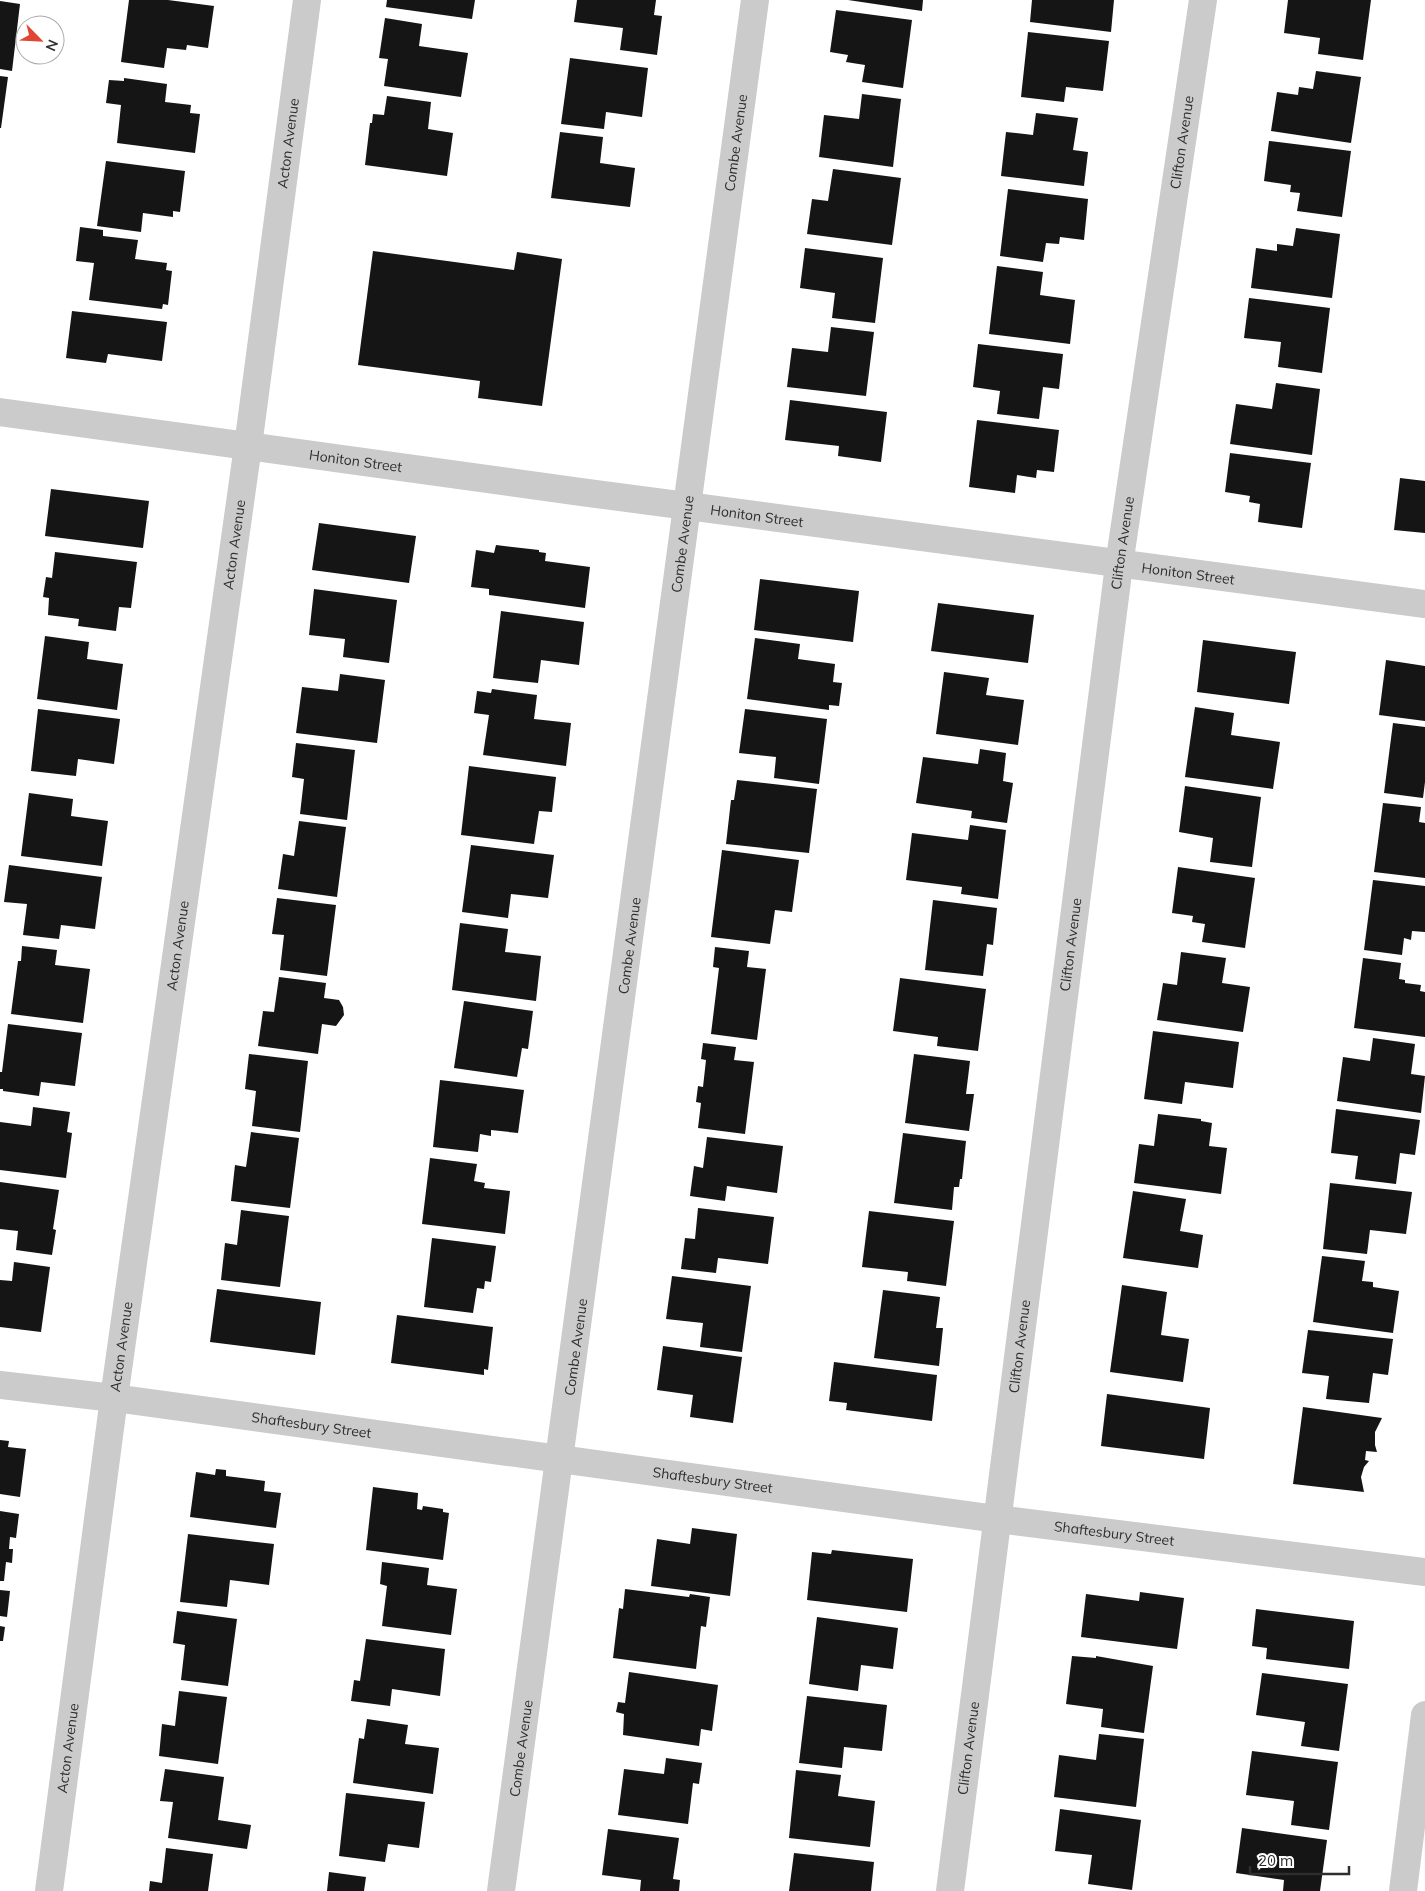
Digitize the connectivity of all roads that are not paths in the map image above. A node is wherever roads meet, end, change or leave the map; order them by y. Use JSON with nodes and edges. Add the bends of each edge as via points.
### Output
{"nodes":[{"id":1,"x":307,"y":0,"type":"edge"},
{"id":2,"x":755,"y":0,"type":"edge"},
{"id":3,"x":1203,"y":0,"type":"edge"},
{"id":4,"x":0,"y":412,"type":"edge"},
{"id":5,"x":248,"y":446,"type":"junction"},
{"id":6,"x":686,"y":507,"type":"junction"},
{"id":7,"x":1119,"y":565,"type":"junction"},
{"id":8,"x":1425,"y":604,"type":"edge"},
{"id":9,"x":0,"y":1385,"type":"edge"},
{"id":10,"x":114,"y":1398,"type":"junction"},
{"id":11,"x":562,"y":1460,"type":"junction"},
{"id":12,"x":997,"y":1519,"type":"junction"},
{"id":13,"x":1425,"y":1572,"type":"edge"},
{"id":14,"x":1425,"y":1715,"type":"edge"},
{"id":15,"x":49,"y":1891,"type":"edge"},
{"id":16,"x":501,"y":1891,"type":"edge"},
{"id":17,"x":950,"y":1891,"type":"edge"},
{"id":18,"x":1403,"y":1891,"type":"edge"}],
"edges":[{"from":1,"to":5,"type":"street","name":"Acton Avenue"},
{"from":2,"to":6,"type":"street","name":"Combe Avenue"},
{"from":3,"to":7,"type":"street","name":"Clifton Avenue"},
{"from":4,"to":5,"type":"street","name":"Honiton Street"},
{"from":5,"to":6,"type":"street","name":"Honiton Street"},
{"from":5,"to":10,"type":"street","name":"Acton Avenue"},
{"from":6,"to":7,"type":"street","name":"Honiton Street"},
{"from":6,"to":11,"type":"street","name":"Combe Avenue"},
{"from":7,"to":8,"type":"street","name":"Honiton Street"},
{"from":7,"to":12,"type":"street","name":"Clifton Avenue"},
{"from":9,"to":10,"type":"street","name":"Shaftesbury Street"},
{"from":10,"to":11,"type":"street","name":"Shaftesbury Street"},
{"from":10,"to":15,"type":"street","name":"Acton Avenue"},
{"from":11,"to":12,"type":"street","name":"Shaftesbury Street"},
{"from":11,"to":16,"type":"street","name":"Combe Avenue"},
{"from":12,"to":13,"type":"street","name":"Shaftesbury Street"},
{"from":12,"to":17,"type":"street","name":"Clifton Avenue"},
{"from":14,"to":18,"type":"street"}]}
